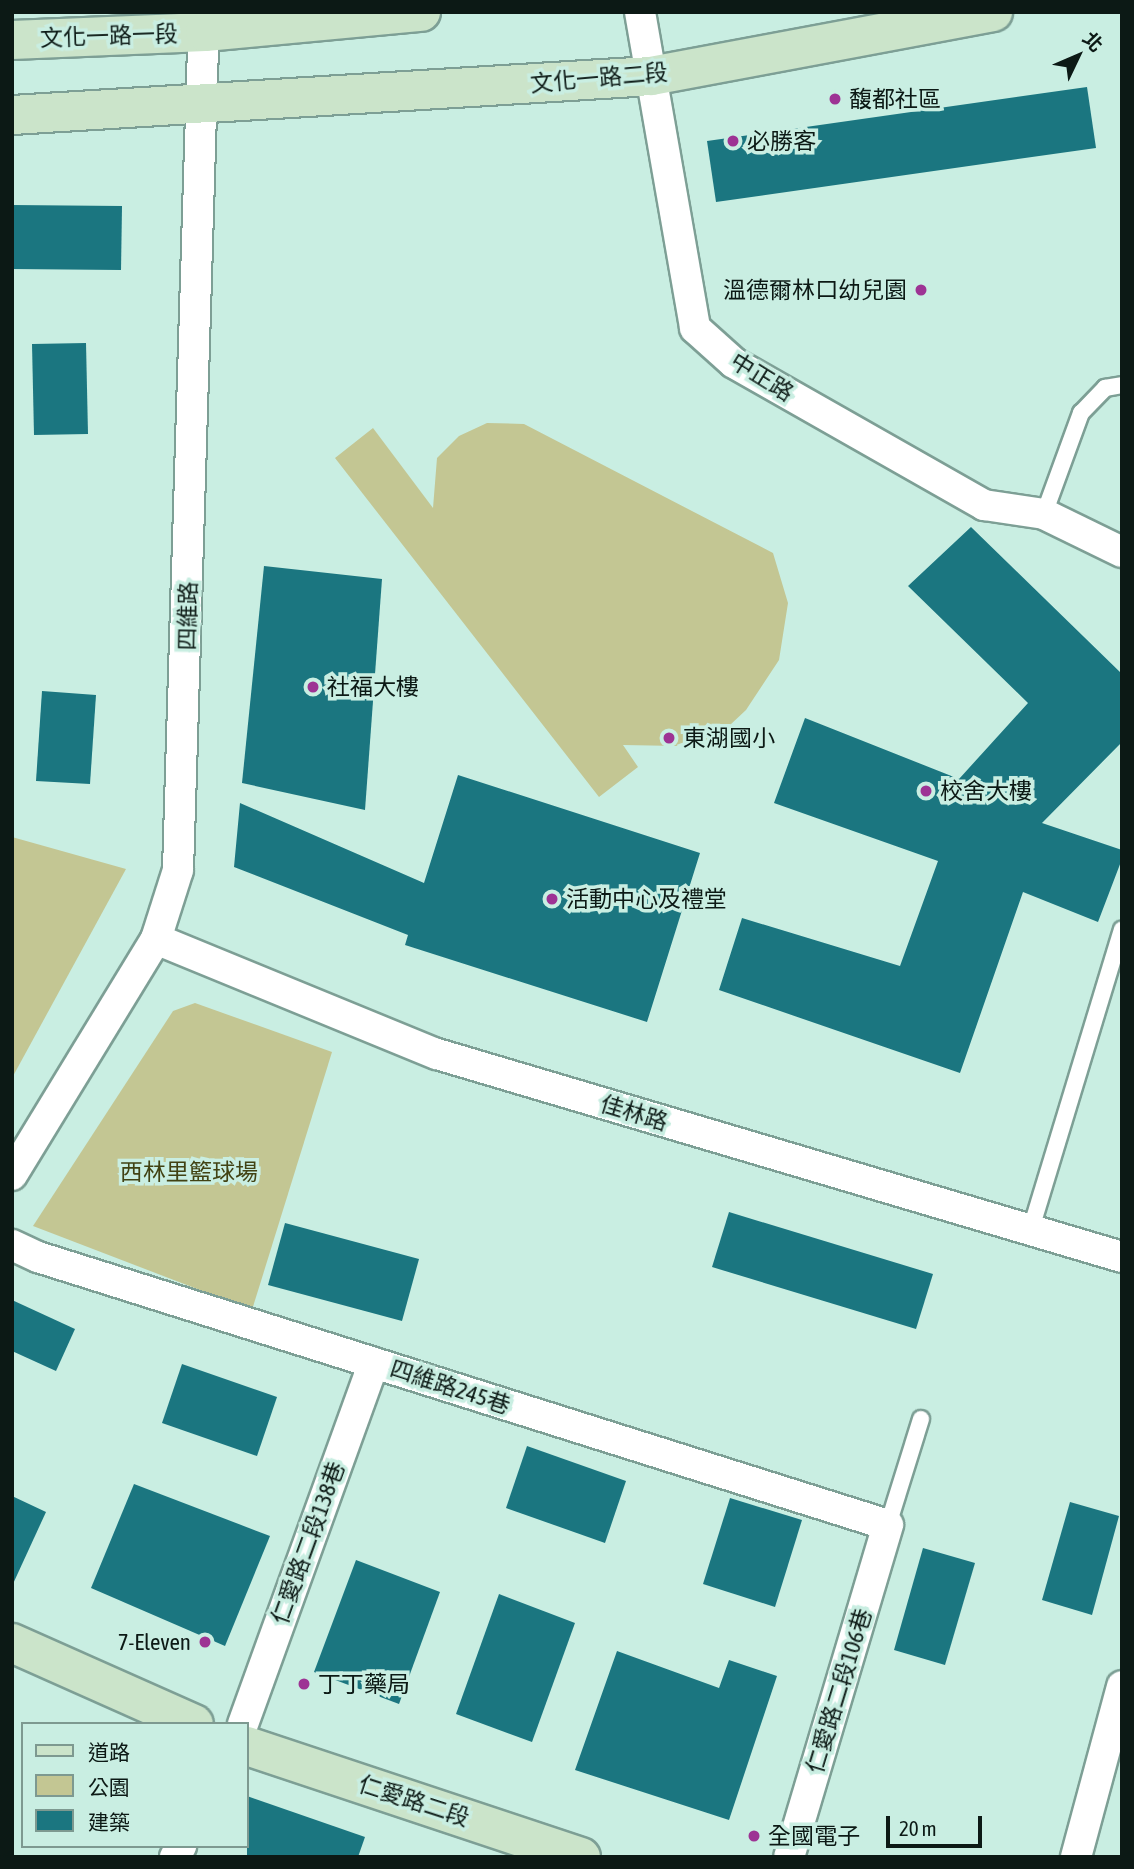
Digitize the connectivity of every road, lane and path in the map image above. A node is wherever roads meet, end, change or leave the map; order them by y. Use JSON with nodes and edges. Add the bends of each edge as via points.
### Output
{"nodes":[{"id":1,"x":421,"y":12,"type":"edge"},
{"id":2,"x":640,"y":12,"type":"edge"},
{"id":3,"x":993,"y":12,"type":"edge"},
{"id":4,"x":205,"y":22,"type":"edge"},
{"id":5,"x":12,"y":40,"type":"edge"},
{"id":6,"x":651,"y":76,"type":"junction"},
{"id":7,"x":200,"y":105,"type":"junction"},
{"id":8,"x":12,"y":115,"type":"edge"},
{"id":9,"x":1122,"y":385,"type":"edge"},
{"id":10,"x":1044,"y":514,"type":"junction"},
{"id":11,"x":1122,"y":552,"type":"edge"},
{"id":12,"x":1122,"y":930,"type":"edge"},
{"id":13,"x":156,"y":939,"type":"junction"},
{"id":14,"x":12,"y":1175,"type":"edge"},
{"id":15,"x":1030,"y":1232,"type":"junction"},
{"id":16,"x":12,"y":1245,"type":"edge"},
{"id":17,"x":1122,"y":1257,"type":"edge"},
{"id":18,"x":374,"y":1363,"type":"junction"},
{"id":19,"x":921,"y":1419,"type":"dead end"},
{"id":20,"x":888,"y":1525,"type":"junction"},
{"id":21,"x":12,"y":1643,"type":"edge"},
{"id":22,"x":1122,"y":1686,"type":"edge"},
{"id":23,"x":190,"y":1722,"type":"edge"},
{"id":24,"x":244,"y":1722,"type":"edge"},
{"id":25,"x":248,"y":1746,"type":"edge"},
{"id":26,"x":581,"y":1857,"type":"edge"},
{"id":27,"x":789,"y":1857,"type":"edge"},
{"id":28,"x":1076,"y":1857,"type":"edge"}],
"edges":[{"from":1,"to":4,"type":"main road"},
{"from":2,"to":6,"type":"street","name":"中正路"},
{"from":3,"to":6,"type":"main road","name":"文化一路二段"},
{"from":4,"to":5,"type":"main road","name":"文化一路一段"},
{"from":4,"to":7,"type":"street","name":"四維路"},
{"from":6,"to":7,"type":"main road","name":"文化一路二段"},
{"from":6,"to":10,"type":"street","name":"中正路","via":[[695,328],[734,363],[984,505]]},
{"from":7,"to":8,"type":"main road"},
{"from":7,"to":13,"type":"street","name":"四維路","via":[[184,777],[178,870]]},
{"from":9,"to":10,"type":"lane","via":[[1105,388],[1081,413]]},
{"from":10,"to":11,"type":"street","name":"中正路"},
{"from":12,"to":15,"type":"lane"},
{"from":13,"to":14,"type":"street","name":"四維路"},
{"from":13,"to":15,"type":"street","name":"佳林路","via":[[438,1054]]},
{"from":15,"to":17,"type":"street","name":"佳林路"},
{"from":16,"to":18,"type":"street","name":"四維路245巷"},
{"from":18,"to":20,"type":"street","name":"四維路245巷"},
{"from":18,"to":24,"type":"street","name":"仁愛路二段138巷"},
{"from":19,"to":20,"type":"lane"},
{"from":20,"to":27,"type":"street","name":"仁愛路二段106巷"},
{"from":21,"to":23,"type":"main road"},
{"from":22,"to":28,"type":"street"},
{"from":25,"to":26,"type":"main road","name":"仁愛路二段"}]}
